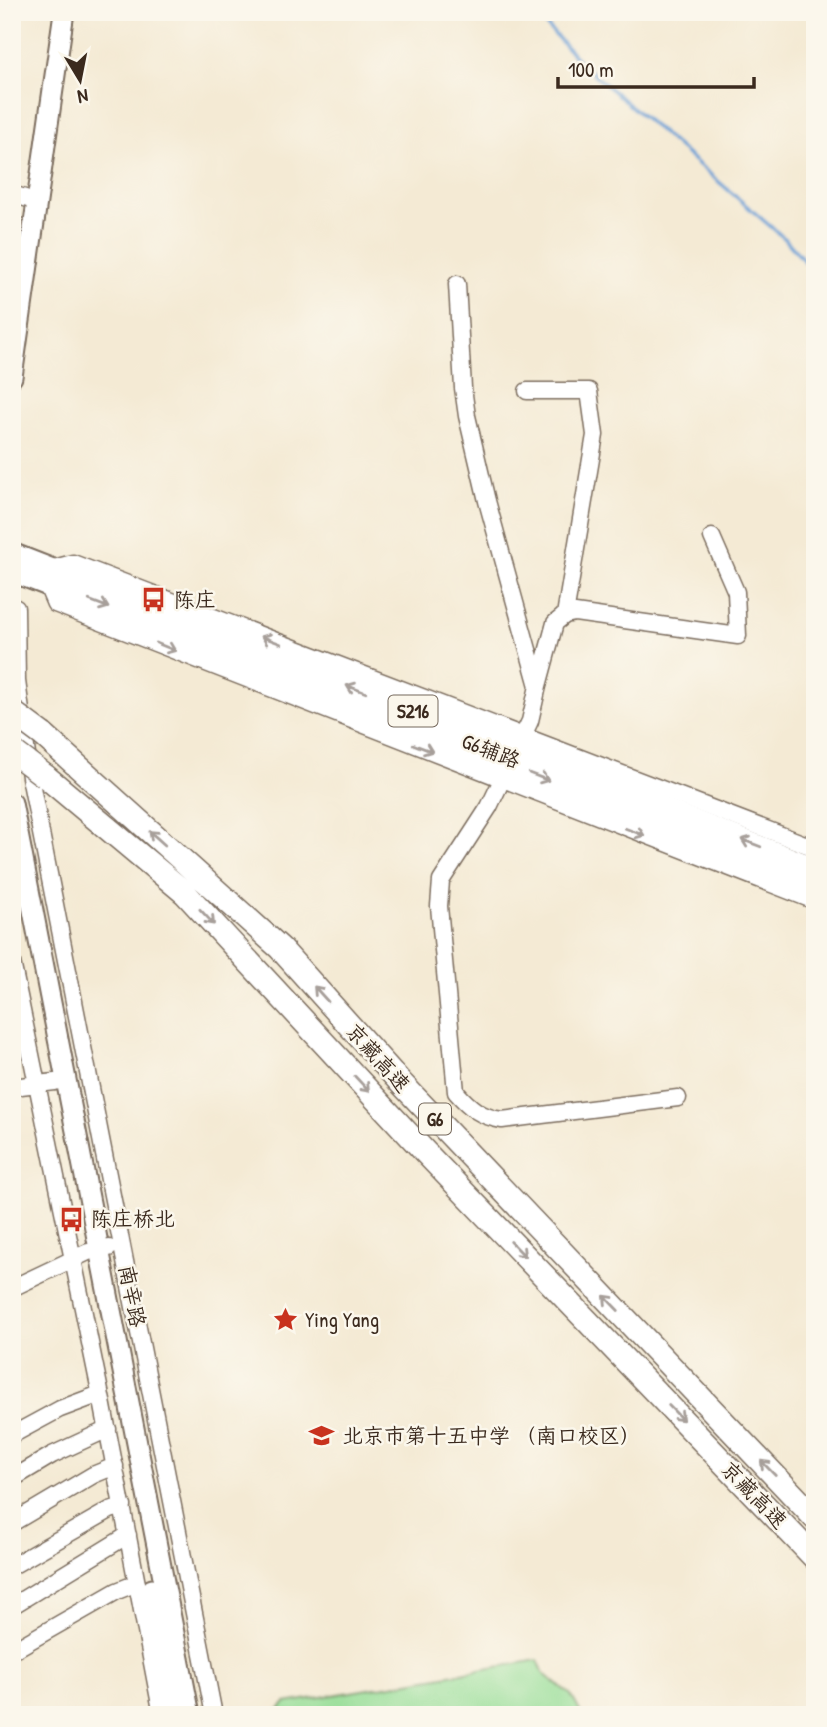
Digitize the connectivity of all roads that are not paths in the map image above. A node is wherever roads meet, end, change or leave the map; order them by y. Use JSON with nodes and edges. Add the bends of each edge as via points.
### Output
{"nodes":[{"id":1,"x":64,"y":12,"type":"edge"},
{"id":2,"x":12,"y":194,"type":"edge"},
{"id":3,"x":38,"y":202,"type":"junction"},
{"id":4,"x":457,"y":284,"type":"dead end"},
{"id":5,"x":12,"y":377,"type":"edge"},
{"id":6,"x":527,"y":391,"type":"dead end"},
{"id":7,"x":712,"y":537,"type":"dead end"},
{"id":8,"x":12,"y":553,"type":"edge"},
{"id":9,"x":12,"y":572,"type":"edge"},
{"id":10,"x":48,"y":576,"type":"junction"},
{"id":11,"x":12,"y":606,"type":"edge"},
{"id":12,"x":565,"y":615,"type":"junction"},
{"id":13,"x":538,"y":686,"type":"junction"},
{"id":14,"x":12,"y":712,"type":"edge"},
{"id":15,"x":12,"y":751,"type":"edge"},
{"id":16,"x":512,"y":758,"type":"junction"},
{"id":17,"x":12,"y":771,"type":"edge"},
{"id":18,"x":38,"y":777,"type":"junction"},
{"id":19,"x":12,"y":803,"type":"edge"},
{"id":20,"x":815,"y":848,"type":"edge"},
{"id":21,"x":815,"y":867,"type":"edge"},
{"id":22,"x":12,"y":870,"type":"edge"},
{"id":23,"x":815,"y":884,"type":"edge"},
{"id":24,"x":815,"y":901,"type":"edge"},
{"id":25,"x":12,"y":962,"type":"edge"},
{"id":26,"x":45,"y":1084,"type":"junction"},
{"id":27,"x":12,"y":1087,"type":"edge"},
{"id":28,"x":678,"y":1098,"type":"dead end"},
{"id":29,"x":121,"y":1245,"type":"junction"},
{"id":30,"x":87,"y":1254,"type":"junction"},
{"id":31,"x":12,"y":1288,"type":"edge"},
{"id":32,"x":100,"y":1394,"type":"junction"},
{"id":33,"x":108,"y":1429,"type":"junction"},
{"id":34,"x":12,"y":1435,"type":"edge"},
{"id":35,"x":115,"y":1466,"type":"junction"},
{"id":36,"x":12,"y":1479,"type":"edge"},
{"id":37,"x":123,"y":1506,"type":"junction"},
{"id":38,"x":815,"y":1518,"type":"edge"},
{"id":39,"x":12,"y":1523,"type":"edge"},
{"id":40,"x":128,"y":1535,"type":"junction"},
{"id":41,"x":815,"y":1559,"type":"edge"},
{"id":42,"x":12,"y":1566,"type":"edge"},
{"id":43,"x":137,"y":1583,"type":"junction"},
{"id":44,"x":12,"y":1606,"type":"edge"},
{"id":45,"x":12,"y":1651,"type":"edge"},
{"id":46,"x":162,"y":1715,"type":"edge"},
{"id":47,"x":176,"y":1715,"type":"edge"},
{"id":48,"x":190,"y":1715,"type":"edge"},
{"id":49,"x":214,"y":1715,"type":"edge"}],
"edges":[{"from":1,"to":3,"type":"main road"},
{"from":2,"to":3,"type":"street"},
{"from":3,"to":5,"type":"main road"},
{"from":4,"to":13,"type":"street","via":[[467,416]]},
{"from":6,"to":12,"type":"street","via":[[590,391],[595,435]]},
{"from":7,"to":12,"type":"street","via":[[736,592],[738,636]]},
{"from":8,"to":10,"type":"main road","name":"G6辅路","number":"S216"},
{"from":9,"to":10,"type":"main road","name":"G6辅路","number":"S216"},
{"from":10,"to":16,"type":"main road","name":"G6辅路","number":"S216"},
{"from":10,"to":16,"type":"street","name":"G6辅路","number":"S216","one_way":true,"via":[[55,604]]},
{"from":11,"to":18,"type":"street","via":[[16,608],[17,681]]},
{"from":12,"to":13,"type":"street","via":[[555,623]]},
{"from":13,"to":16,"type":"street","via":[[530,721]]},
{"from":38,"to":14,"type":"highway","name":"京藏高速","number":"G6","one_way":true,"bridge":true,"via":[[402,1084],[280,948]]},
{"from":15,"to":18,"type":"highway","name":"京藏高速","bridge":true},
{"from":16,"to":20,"type":"street","name":"G6辅路","number":"S216"},
{"from":21,"to":16,"type":"main road","name":"G6辅路","number":"S216","one_way":true},
{"from":16,"to":23,"type":"main road","name":"G6辅路","number":"S216","one_way":true},
{"from":16,"to":24,"type":"street","name":"G6辅路","number":"S216","one_way":true},
{"from":16,"to":28,"type":"street","via":[[489,807],[440,881],[456,1092],[486,1118],[502,1120]]},
{"from":17,"to":18,"type":"street"},
{"from":18,"to":29,"type":"street"},
{"from":18,"to":41,"type":"highway","name":"京藏高速","number":"G6","one_way":true,"via":[[185,893],[425,1152]]},
{"from":19,"to":30,"type":"main road","name":"南辛路"},
{"from":22,"to":26,"type":"main road","name":"南辛路"},
{"from":25,"to":26,"type":"street"},
{"from":26,"to":27,"type":"street"},
{"from":26,"to":30,"type":"main road","name":"南辛路"},
{"from":29,"to":30,"type":"street"},
{"from":29,"to":49,"type":"street"},
{"from":30,"to":31,"type":"street"},
{"from":30,"to":32,"type":"street"},
{"from":30,"to":47,"type":"main road","name":"南辛路"},
{"from":30,"to":48,"type":"main road","name":"南辛路"},
{"from":32,"to":33,"type":"street"},
{"from":32,"to":34,"type":"street"},
{"from":33,"to":35,"type":"street"},
{"from":33,"to":36,"type":"street"},
{"from":35,"to":37,"type":"street"},
{"from":35,"to":39,"type":"street"},
{"from":37,"to":40,"type":"street"},
{"from":37,"to":42,"type":"street"},
{"from":40,"to":43,"type":"street"},
{"from":40,"to":44,"type":"street"},
{"from":43,"to":45,"type":"street"},
{"from":43,"to":46,"type":"street"}]}
